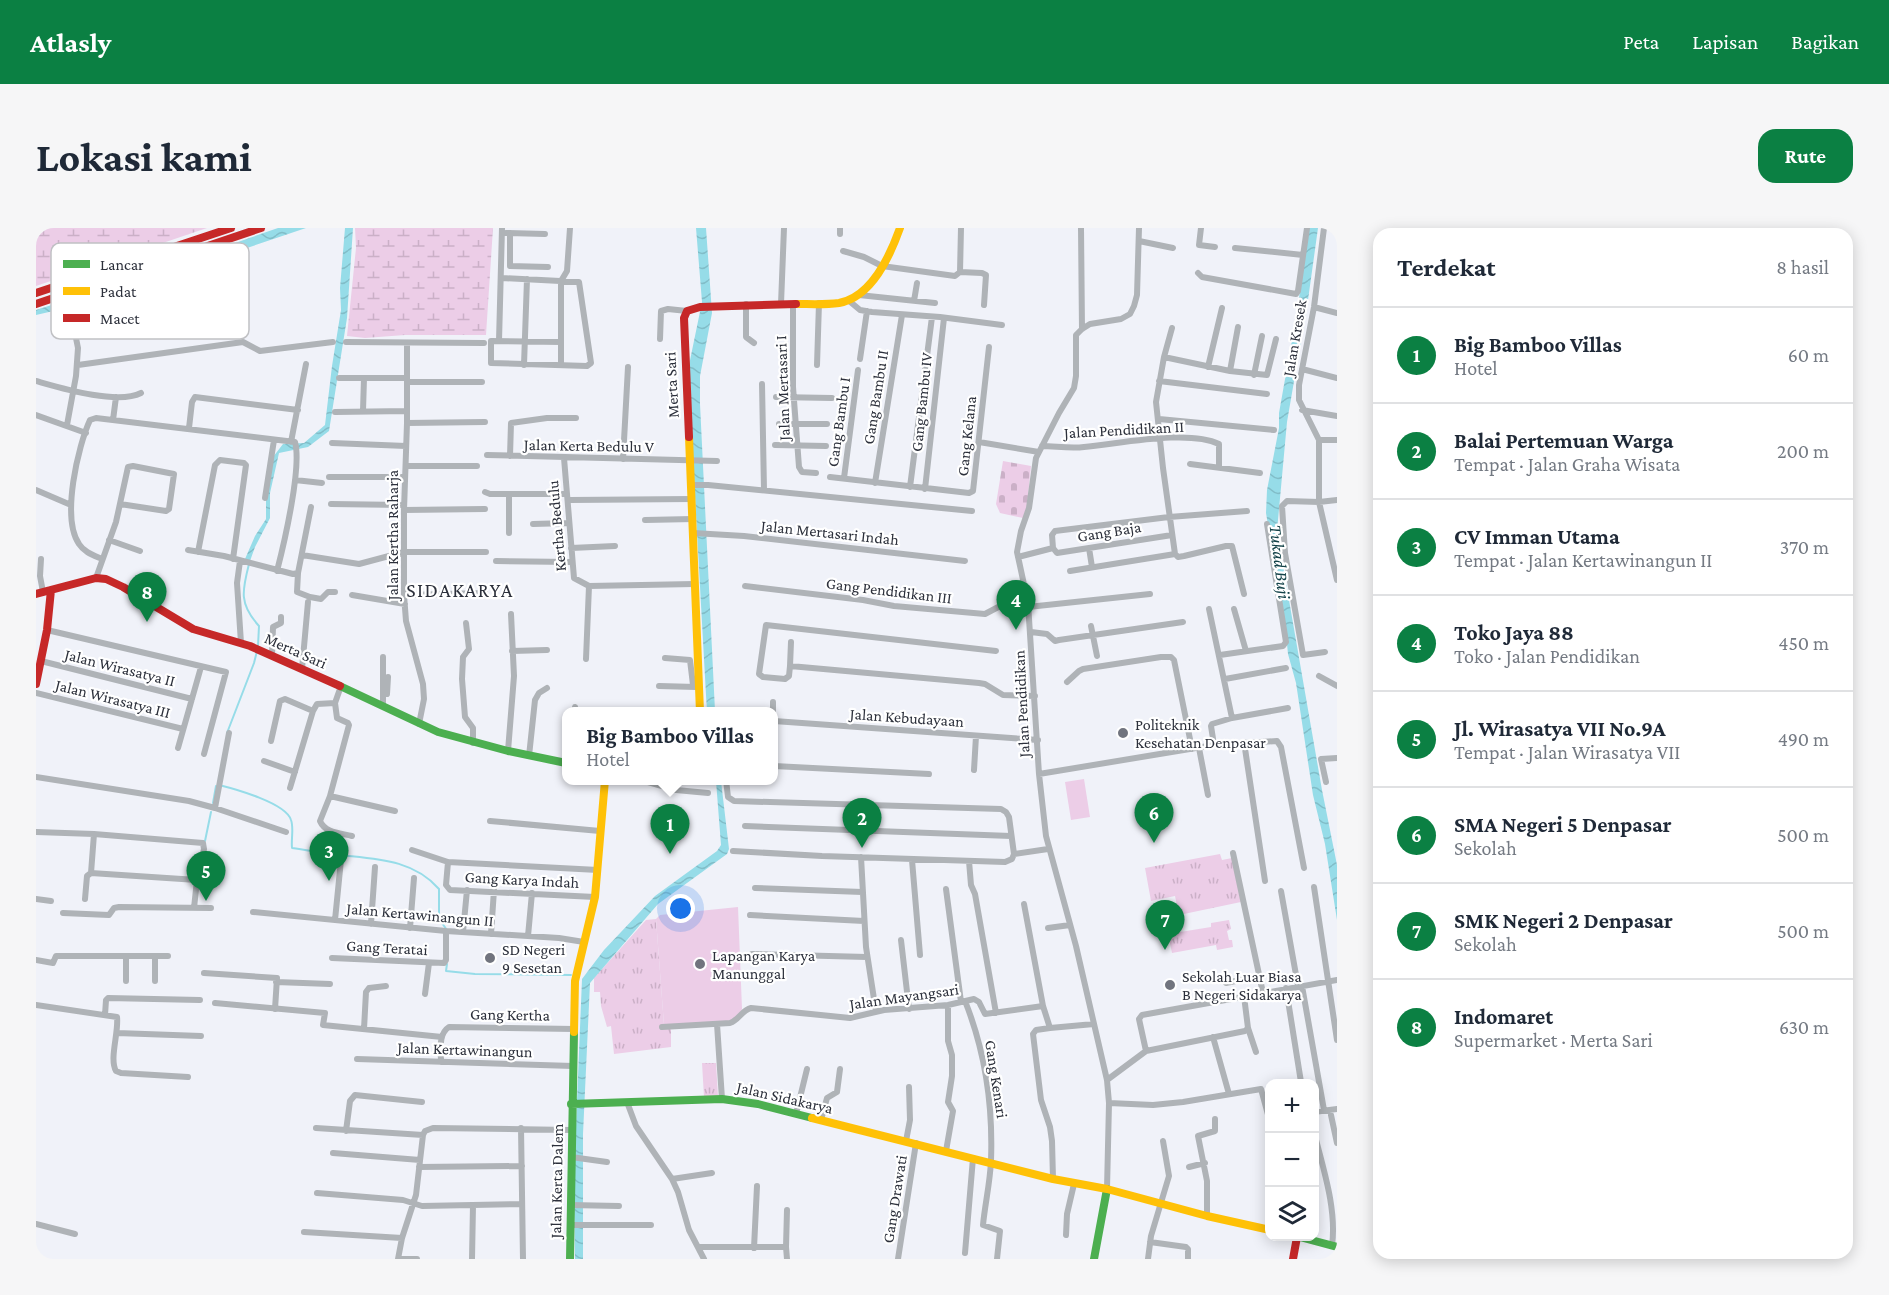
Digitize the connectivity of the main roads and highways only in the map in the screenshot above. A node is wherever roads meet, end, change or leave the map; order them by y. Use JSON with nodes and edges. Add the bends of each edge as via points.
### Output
{"nodes":[{"id":1,"x":231,"y":228,"type":"edge"},
{"id":2,"x":261,"y":228,"type":"edge"},
{"id":3,"x":900,"y":228,"type":"edge"},
{"id":4,"x":186,"y":243,"type":"edge"},
{"id":5,"x":218,"y":243,"type":"edge"},
{"id":6,"x":51,"y":288,"type":"edge"},
{"id":7,"x":36,"y":293,"type":"edge"},
{"id":8,"x":51,"y":300,"type":"edge"},
{"id":9,"x":36,"y":304,"type":"edge"},
{"id":10,"x":43,"y":592,"type":"edge"},
{"id":11,"x":36,"y":684,"type":"edge"},
{"id":12,"x":699,"y":707,"type":"edge"},
{"id":13,"x":562,"y":761,"type":"edge"},
{"id":14,"x":605,"y":785,"type":"edge"},
{"id":15,"x":573,"y":1104,"type":"junction"},
{"id":16,"x":1107,"y":1189,"type":"junction"},
{"id":17,"x":1265,"y":1229,"type":"edge"},
{"id":18,"x":1296,"y":1241,"type":"edge"},
{"id":19,"x":1319,"y":1241,"type":"edge"},
{"id":20,"x":1334,"y":1247,"type":"edge"},
{"id":21,"x":570,"y":1259,"type":"edge"},
{"id":22,"x":1094,"y":1259,"type":"edge"},
{"id":23,"x":1293,"y":1259,"type":"edge"}],
"edges":[{"from":1,"to":4,"type":"main road"},
{"from":2,"to":5,"type":"main road"},
{"from":3,"to":12,"type":"main road","name":"Merta Sari","via":[[867,288],[848,300],[714,306],[687,311],[683,325],[693,485]]},
{"from":6,"to":7,"type":"main road"},
{"from":8,"to":9,"type":"main road"},
{"from":10,"to":11,"type":"main road","via":[[47,630]]},
{"from":10,"to":13,"type":"main road","name":"Merta Sari","via":[[96,578],[106,579],[193,629],[250,646],[438,732]]},
{"from":14,"to":15,"type":"main road","via":[[595,897],[575,981]]},
{"from":15,"to":16,"type":"main road","name":"Jalan Sidakarya","via":[[722,1099],[758,1104],[1053,1179]]},
{"from":15,"to":21,"type":"main road","name":"Jalan Kerta Dalem"},
{"from":16,"to":17,"type":"main road","name":"Jalan Sidakarya"},
{"from":16,"to":22,"type":"main road"},
{"from":18,"to":23,"type":"main road"},
{"from":19,"to":20,"type":"main road"}]}
